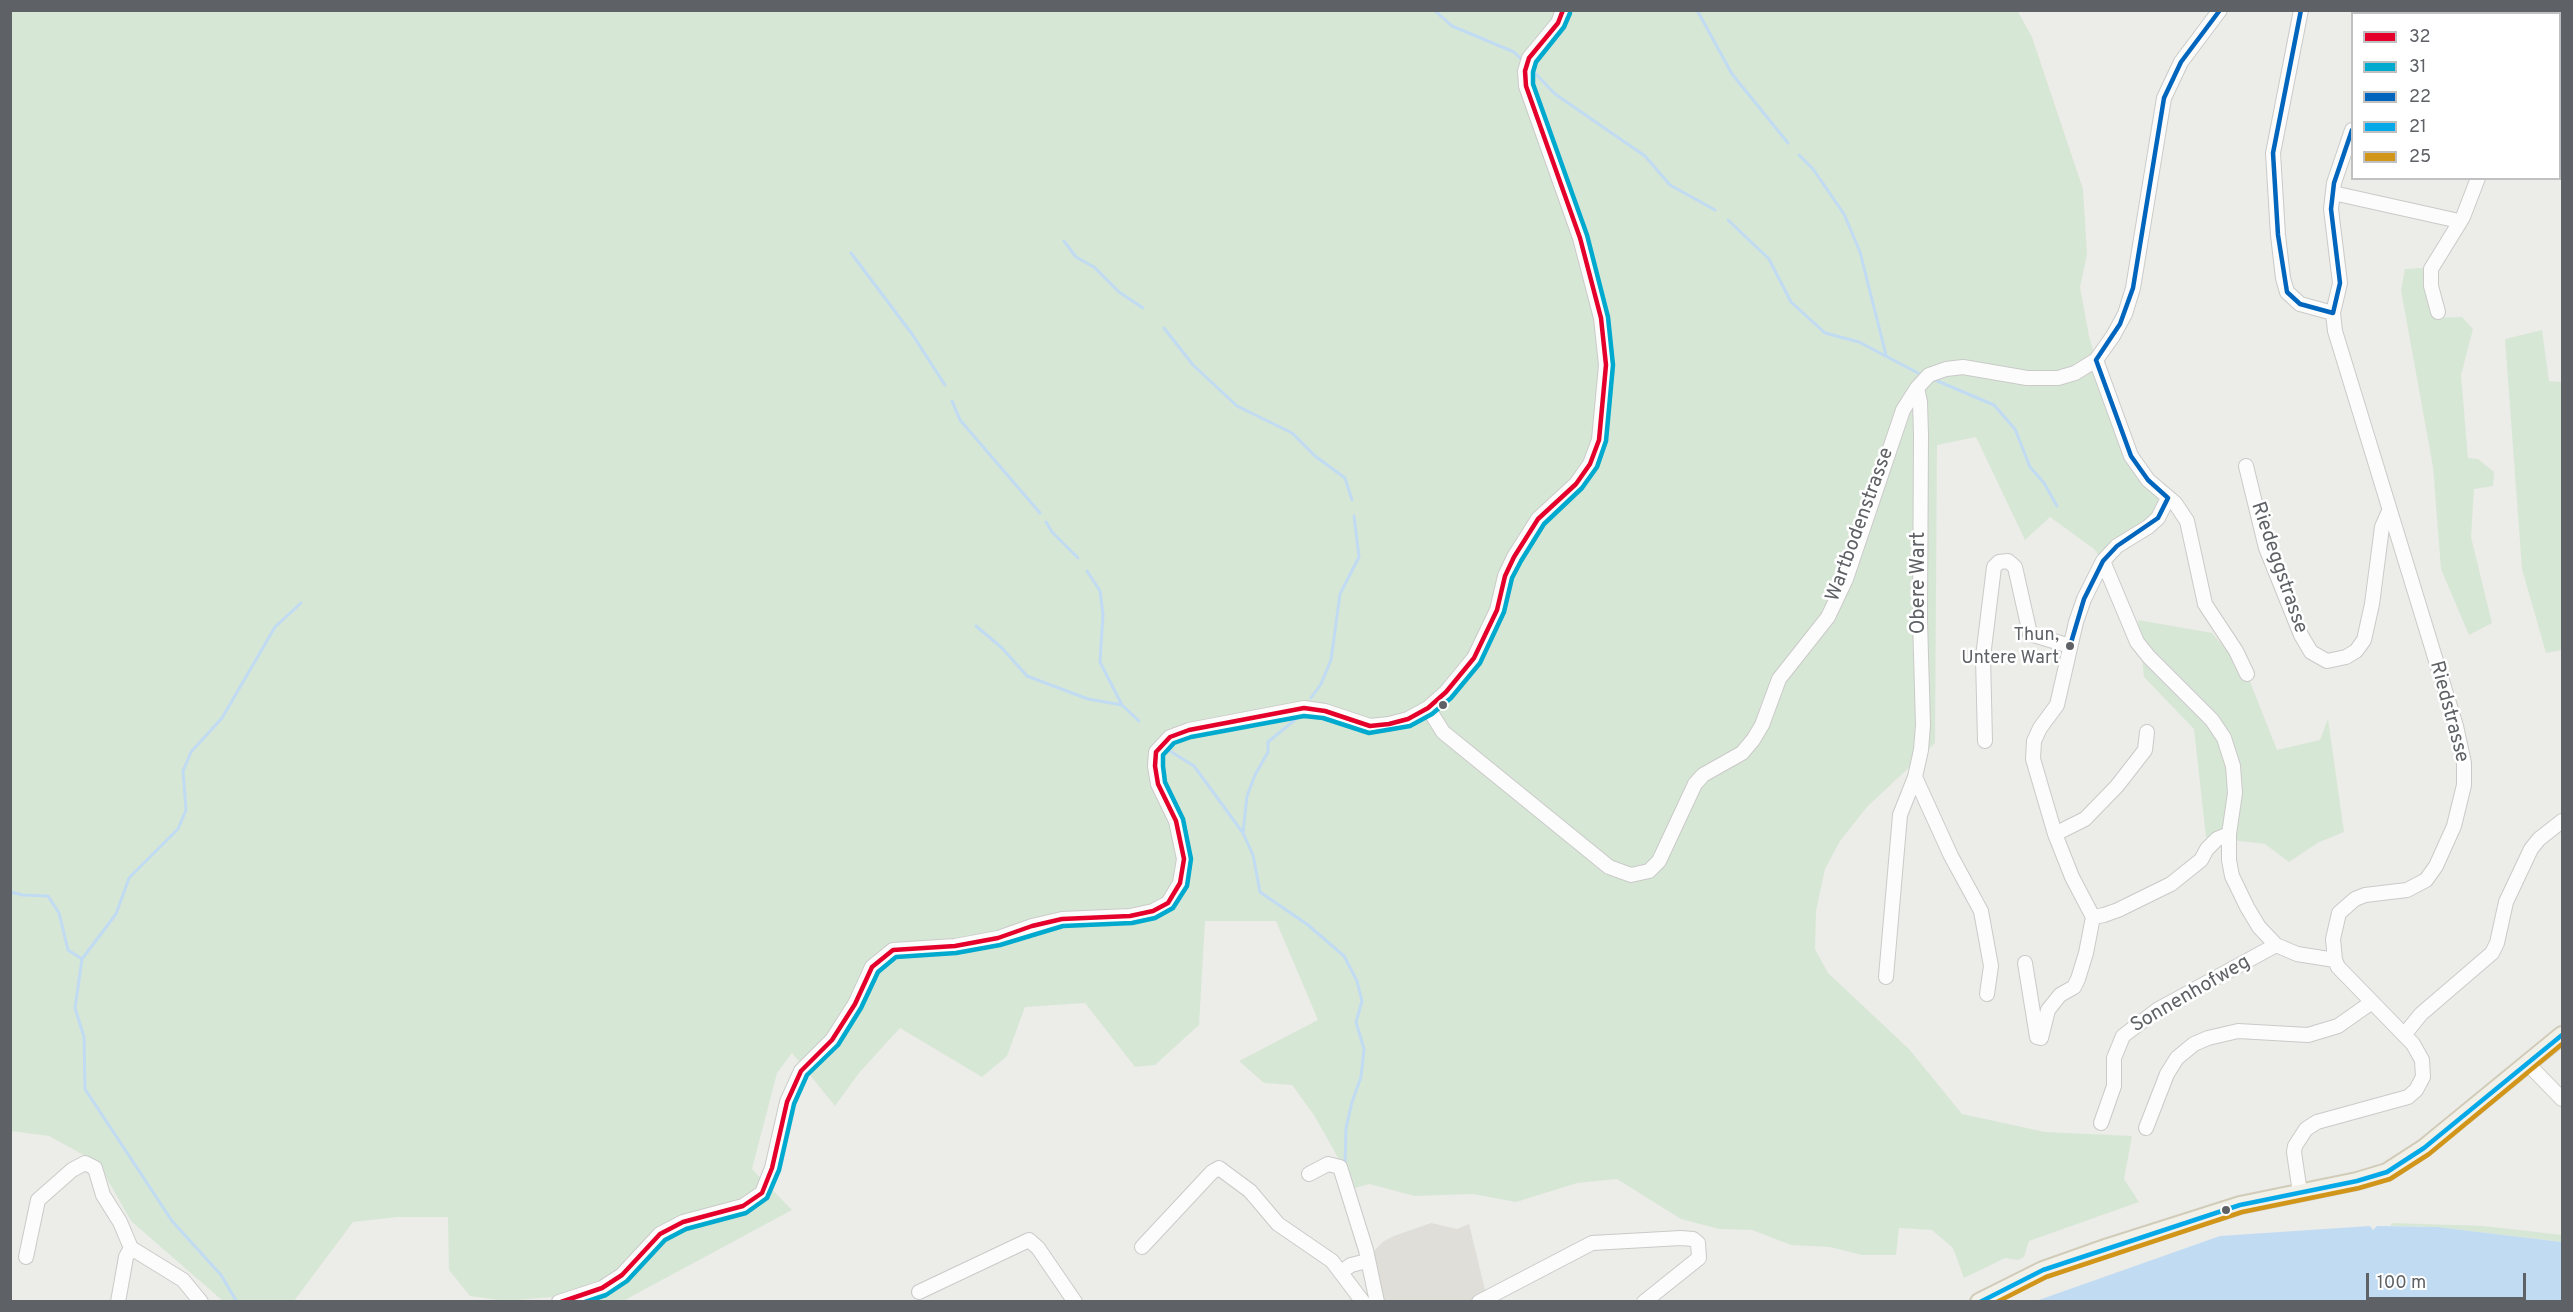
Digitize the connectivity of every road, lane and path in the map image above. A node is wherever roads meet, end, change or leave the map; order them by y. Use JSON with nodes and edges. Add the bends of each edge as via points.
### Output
{"nodes":[{"id":1,"x":1563,"y":10,"type":"edge"},
{"id":2,"x":2220,"y":10,"type":"edge"},
{"id":3,"x":2301,"y":10,"type":"edge"},
{"id":4,"x":2351,"y":132,"type":"edge"},
{"id":5,"x":2477,"y":180,"type":"edge"},
{"id":6,"x":2333,"y":193,"type":"junction"},
{"id":7,"x":2459,"y":221,"type":"junction"},
{"id":8,"x":2438,"y":312,"type":"dead end"},
{"id":9,"x":2332,"y":313,"type":"junction"},
{"id":10,"x":2096,"y":360,"type":"junction"},
{"id":11,"x":1917,"y":388,"type":"junction"},
{"id":12,"x":2246,"y":466,"type":"dead end"},
{"id":13,"x":2168,"y":498,"type":"junction"},
{"id":14,"x":2389,"y":511,"type":"junction"},
{"id":15,"x":2103,"y":561,"type":"junction"},
{"id":16,"x":2070,"y":646,"type":"junction"},
{"id":17,"x":2247,"y":674,"type":"dead end"},
{"id":18,"x":1428,"y":708,"type":"junction"},
{"id":19,"x":2147,"y":732,"type":"dead end"},
{"id":20,"x":1985,"y":741,"type":"dead end"},
{"id":21,"x":1916,"y":777,"type":"junction"},
{"id":22,"x":2562,"y":821,"type":"edge"},
{"id":23,"x":2055,"y":834,"type":"junction"},
{"id":24,"x":2229,"y":834,"type":"junction"},
{"id":25,"x":2092,"y":917,"type":"junction"},
{"id":26,"x":2276,"y":945,"type":"junction"},
{"id":27,"x":2335,"y":960,"type":"junction"},
{"id":28,"x":2025,"y":963,"type":"dead end"},
{"id":29,"x":1887,"y":977,"type":"dead end"},
{"id":30,"x":1987,"y":994,"type":"dead end"},
{"id":31,"x":2372,"y":1002,"type":"junction"},
{"id":32,"x":2404,"y":1035,"type":"junction"},
{"id":33,"x":2562,"y":1035,"type":"edge"},
{"id":34,"x":2528,"y":1064,"type":"junction"},
{"id":35,"x":2562,"y":1099,"type":"edge"},
{"id":36,"x":2101,"y":1123,"type":"dead end"},
{"id":37,"x":2146,"y":1128,"type":"dead end"},
{"id":38,"x":1309,"y":1174,"type":"dead end"},
{"id":39,"x":2300,"y":1193,"type":"junction"},
{"id":40,"x":1142,"y":1247,"type":"dead end"},
{"id":41,"x":131,"y":1248,"type":"junction"},
{"id":42,"x":26,"y":1257,"type":"dead end"},
{"id":43,"x":1367,"y":1261,"type":"junction"},
{"id":44,"x":1341,"y":1272,"type":"junction"},
{"id":45,"x":919,"y":1292,"type":"dead end"},
{"id":46,"x":118,"y":1302,"type":"edge"},
{"id":47,"x":201,"y":1302,"type":"edge"},
{"id":48,"x":559,"y":1302,"type":"edge"},
{"id":49,"x":1075,"y":1302,"type":"edge"},
{"id":50,"x":1363,"y":1302,"type":"edge"},
{"id":51,"x":1377,"y":1302,"type":"edge"},
{"id":52,"x":1479,"y":1302,"type":"edge"},
{"id":53,"x":1644,"y":1302,"type":"edge"},
{"id":54,"x":1978,"y":1302,"type":"edge"}],
"edges":[{"from":1,"to":18,"type":"street","via":[[1558,23],[1530,58],[1525,71],[1526,86],[1580,238],[1600,318],[1606,365],[1599,440],[1590,464],[1576,484],[1538,519],[1519,547],[1505,576],[1497,610],[1474,658]]},
{"from":2,"to":10,"type":"street","name":"Wartbodenstrasse","via":[[2181,62],[2164,98],[2133,288],[2120,324]]},
{"from":3,"to":9,"type":"street","via":[[2273,153],[2279,245],[2287,292],[2300,304]]},
{"from":4,"to":6,"type":"street","name":"Riedstrasse"},
{"from":5,"to":7,"type":"street"},
{"from":6,"to":7,"type":"street"},
{"from":6,"to":9,"type":"street","name":"Riedstrasse","via":[[2332,231],[2340,283]]},
{"from":7,"to":8,"type":"street","via":[[2431,269]]},
{"from":9,"to":14,"type":"street","name":"Riedstrasse"},
{"from":10,"to":11,"type":"street","name":"Wartbodenstrasse","via":[[2058,378],[2026,378],[1963,367],[1946,369],[1929,375]]},
{"from":10,"to":13,"type":"street","via":[[2132,456],[2148,480]]},
{"from":11,"to":18,"type":"street","name":"Wartbodenstrasse","via":[[1903,410],[1846,579],[1828,617],[1779,679],[1753,740],[1742,753],[1703,775],[1695,784],[1659,861],[1648,871],[1631,875],[1609,867],[1443,732]]},
{"from":11,"to":21,"type":"street","name":"Obere Wart","via":[[1921,435],[1923,725]]},
{"from":12,"to":14,"type":"street","name":"Riedeggstrasse","via":[[2266,548],[2301,635],[2311,652],[2327,661],[2346,657],[2364,640],[2382,527]]},
{"from":13,"to":15,"type":"street","via":[[2158,518],[2117,546]]},
{"from":13,"to":17,"type":"street","via":[[2187,521],[2205,604]]},
{"from":14,"to":27,"type":"street","name":"Riedstrasse","via":[[2456,726],[2464,785],[2454,826],[2433,873],[2415,888],[2365,895],[2345,905],[2336,922]]},
{"from":15,"to":16,"type":"street","via":[[2084,599]]},
{"from":15,"to":24,"type":"street","via":[[2137,642],[2212,720],[2224,738],[2233,766],[2235,794]]},
{"from":16,"to":20,"type":"street","via":[[2030,634],[2015,567],[2008,561],[1998,562],[1994,567],[1983,657]]},
{"from":16,"to":23,"type":"street","via":[[2057,705],[2040,728],[2033,749]]},
{"from":18,"to":48,"type":"street","via":[[1408,719],[1370,726],[1304,708],[1170,737],[1156,752],[1155,766],[1158,784],[1176,821],[1184,859],[1180,883],[1168,903],[1130,916],[1062,919],[955,946],[893,950],[872,967],[832,1040],[801,1071],[787,1102],[772,1168],[762,1193],[743,1206],[683,1222],[660,1234],[622,1275],[602,1288]]},
{"from":19,"to":23,"type":"street","via":[[2145,750],[2117,786],[2085,819]]},
{"from":21,"to":29,"type":"street","name":"Obere Wart","via":[[1900,815]]},
{"from":21,"to":30,"type":"street","via":[[1951,856],[1982,911],[1991,966]]},
{"from":22,"to":32,"type":"street","via":[[2531,849],[2505,902],[2492,953],[2421,1014]]},
{"from":23,"to":25,"type":"street"},
{"from":24,"to":25,"type":"street","via":[[2217,839],[2201,860],[2170,884]]},
{"from":24,"to":26,"type":"street","via":[[2232,876],[2253,917]]},
{"from":25,"to":28,"type":"street","via":[[2078,979],[2048,1010],[2041,1038],[2037,1037]]},
{"from":26,"to":27,"type":"street"},
{"from":26,"to":36,"type":"street","name":"Sonnenhofweg","via":[[2157,1010],[2123,1036],[2114,1058],[2114,1086]]},
{"from":27,"to":31,"type":"street","via":[[2343,974]]},
{"from":31,"to":32,"type":"street"},
{"from":31,"to":37,"type":"street","via":[[2338,1026],[2308,1035],[2238,1031],[2194,1044],[2177,1058],[2167,1074]]},
{"from":32,"to":39,"type":"street","via":[[2419,1052],[2424,1067],[2416,1090],[2397,1102],[2317,1122],[2306,1129],[2294,1152]]},
{"from":33,"to":34,"type":"main road"},
{"from":34,"to":35,"type":"street"},
{"from":34,"to":39,"type":"main road","via":[[2392,1170]]},
{"from":38,"to":43,"type":"street","via":[[1328,1164],[1340,1167]]},
{"from":39,"to":54,"type":"main road","via":[[2226,1209],[2084,1254]]},
{"from":40,"to":44,"type":"street","via":[[1219,1168],[1250,1191],[1278,1224],[1323,1252]]},
{"from":41,"to":42,"type":"street","via":[[103,1195],[95,1168],[85,1163],[38,1200]]},
{"from":41,"to":46,"type":"street"},
{"from":41,"to":47,"type":"street","via":[[183,1280]]},
{"from":43,"to":44,"type":"street"},
{"from":43,"to":51,"type":"street"},
{"from":44,"to":50,"type":"street"},
{"from":45,"to":49,"type":"street","via":[[1029,1240]]},
{"from":52,"to":53,"type":"street","via":[[1592,1243],[1681,1238],[1698,1243],[1699,1258]]}]}
